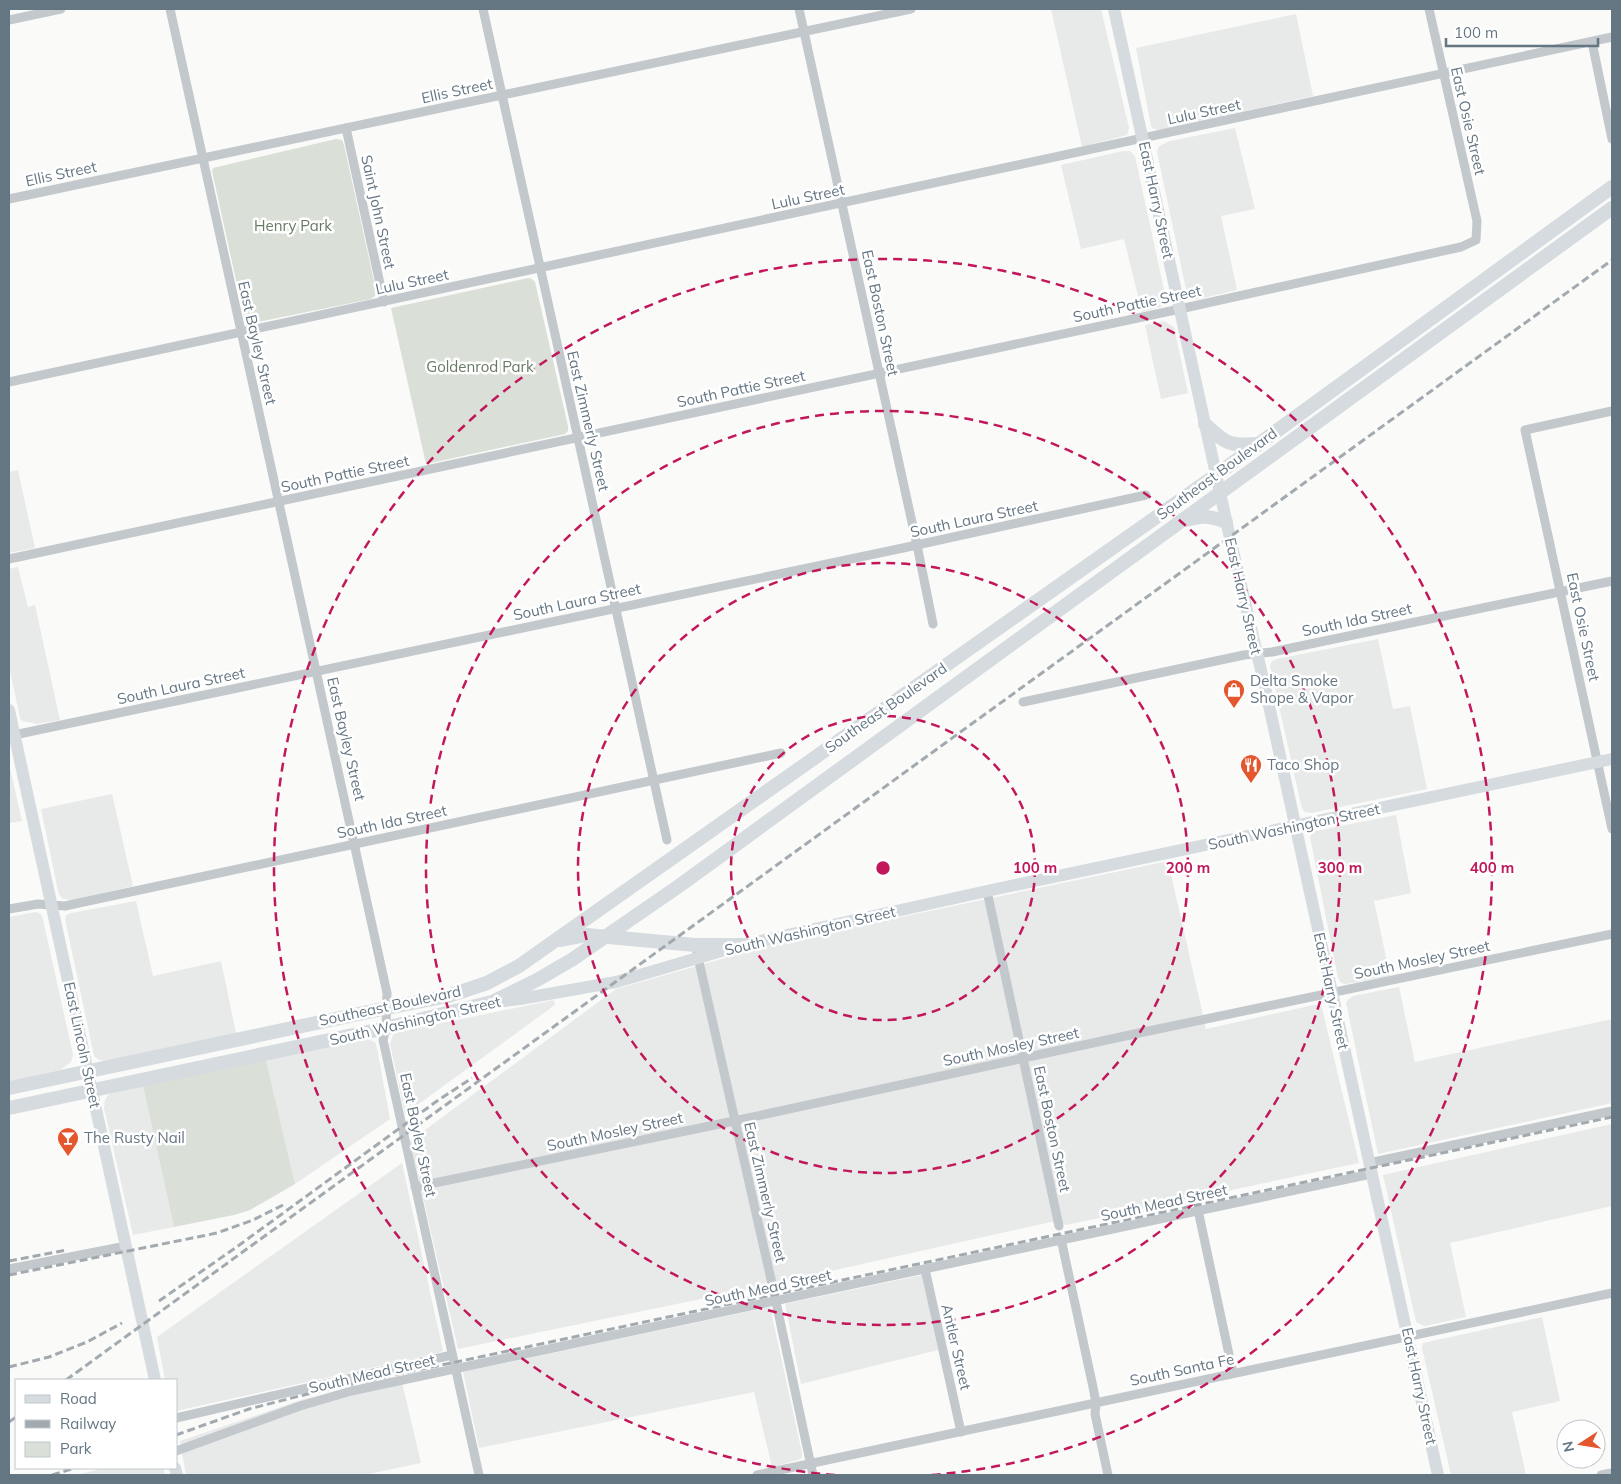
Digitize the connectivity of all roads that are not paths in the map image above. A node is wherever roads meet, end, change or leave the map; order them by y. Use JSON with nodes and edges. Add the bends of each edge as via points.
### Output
{"nodes":[{"id":1,"x":62,"y":9,"type":"edge"},
{"id":2,"x":170,"y":9,"type":"edge"},
{"id":3,"x":483,"y":9,"type":"edge"},
{"id":4,"x":799,"y":9,"type":"edge"},
{"id":5,"x":911,"y":9,"type":"edge"},
{"id":6,"x":1114,"y":9,"type":"edge"},
{"id":7,"x":1429,"y":9,"type":"edge"},
{"id":8,"x":9,"y":20,"type":"edge"},
{"id":9,"x":804,"y":31,"type":"junction"},
{"id":10,"x":1612,"y":38,"type":"edge"},
{"id":11,"x":1592,"y":42,"type":"junction"},
{"id":12,"x":1443,"y":73,"type":"junction"},
{"id":13,"x":502,"y":95,"type":"junction"},
{"id":14,"x":346,"y":128,"type":"junction"},
{"id":15,"x":1143,"y":139,"type":"junction"},
{"id":16,"x":1612,"y":139,"type":"edge"},
{"id":17,"x":202,"y":158,"type":"junction"},
{"id":18,"x":1612,"y":187,"type":"edge"},
{"id":19,"x":9,"y":199,"type":"edge"},
{"id":20,"x":842,"y":203,"type":"junction"},
{"id":21,"x":1612,"y":208,"type":"edge"},
{"id":22,"x":1476,"y":240,"type":"joint"},
{"id":23,"x":540,"y":268,"type":"junction"},
{"id":24,"x":384,"y":302,"type":"junction"},
{"id":25,"x":1180,"y":309,"type":"junction"},
{"id":26,"x":240,"y":332,"type":"junction"},
{"id":27,"x":880,"y":373,"type":"junction"},
{"id":28,"x":9,"y":382,"type":"edge"},
{"id":29,"x":1612,"y":411,"type":"edge"},
{"id":30,"x":1205,"y":424,"type":"junction"},
{"id":31,"x":578,"y":438,"type":"junction"},
{"id":32,"x":1259,"y":444,"type":"junction"},
{"id":33,"x":1216,"y":475,"type":"junction"},
{"id":34,"x":1220,"y":492,"type":"junction"},
{"id":35,"x":1146,"y":495,"type":"dead end"},
{"id":36,"x":278,"y":502,"type":"junction"},
{"id":37,"x":1226,"y":522,"type":"junction"},
{"id":38,"x":1178,"y":523,"type":"junction"},
{"id":39,"x":917,"y":545,"type":"junction"},
{"id":40,"x":9,"y":559,"type":"edge"},
{"id":41,"x":1612,"y":580,"type":"edge"},
{"id":42,"x":1561,"y":591,"type":"junction"},
{"id":43,"x":616,"y":608,"type":"junction"},
{"id":44,"x":933,"y":624,"type":"dead end"},
{"id":45,"x":1257,"y":654,"type":"junction"},
{"id":46,"x":317,"y":672,"type":"junction"},
{"id":47,"x":1023,"y":702,"type":"dead end"},
{"id":48,"x":9,"y":710,"type":"edge"},
{"id":49,"x":14,"y":735,"type":"junction"},
{"id":50,"x":781,"y":753,"type":"dead end"},
{"id":51,"x":1612,"y":759,"type":"edge"},
{"id":52,"x":1598,"y":762,"type":"junction"},
{"id":53,"x":655,"y":780,"type":"junction"},
{"id":54,"x":1296,"y":826,"type":"junction"},
{"id":55,"x":1612,"y":829,"type":"edge"},
{"id":56,"x":667,"y":840,"type":"dead end"},
{"id":57,"x":355,"y":844,"type":"junction"},
{"id":58,"x":987,"y":891,"type":"junction"},
{"id":59,"x":52,"y":905,"type":"junction"},
{"id":60,"x":9,"y":910,"type":"edge"},
{"id":61,"x":1612,"y":934,"type":"edge"},
{"id":62,"x":608,"y":936,"type":"junction"},
{"id":63,"x":554,"y":941,"type":"junction"},
{"id":64,"x":695,"y":945,"type":"junction"},
{"id":65,"x":742,"y":946,"type":"junction"},
{"id":66,"x":699,"y":959,"type":"junction"},
{"id":67,"x":1332,"y":993,"type":"junction"},
{"id":68,"x":492,"y":1002,"type":"junction"},
{"id":69,"x":387,"y":1008,"type":"junction"},
{"id":70,"x":386,"y":1028,"type":"junction"},
{"id":71,"x":1023,"y":1058,"type":"junction"},
{"id":72,"x":88,"y":1071,"type":"junction"},
{"id":73,"x":9,"y":1088,"type":"edge"},
{"id":74,"x":92,"y":1091,"type":"junction"},
{"id":75,"x":9,"y":1108,"type":"edge"},
{"id":76,"x":1612,"y":1112,"type":"edge"},
{"id":77,"x":734,"y":1122,"type":"junction"},
{"id":78,"x":1370,"y":1169,"type":"junction"},
{"id":79,"x":415,"y":1187,"type":"junction"},
{"id":80,"x":1198,"y":1210,"type":"junction"},
{"id":81,"x":1059,"y":1226,"type":"dead end"},
{"id":82,"x":1061,"y":1239,"type":"junction"},
{"id":83,"x":126,"y":1246,"type":"junction"},
{"id":84,"x":9,"y":1268,"type":"edge"},
{"id":85,"x":924,"y":1269,"type":"junction"},
{"id":86,"x":1612,"y":1293,"type":"edge"},
{"id":87,"x":776,"y":1300,"type":"junction"},
{"id":88,"x":1408,"y":1337,"type":"junction"},
{"id":89,"x":452,"y":1355,"type":"junction"},
{"id":90,"x":455,"y":1369,"type":"junction"},
{"id":91,"x":1233,"y":1373,"type":"junction"},
{"id":92,"x":155,"y":1379,"type":"edge"},
{"id":93,"x":1096,"y":1402,"type":"junction"},
{"id":94,"x":178,"y":1418,"type":"edge"},
{"id":95,"x":961,"y":1432,"type":"junction"},
{"id":96,"x":178,"y":1449,"type":"edge"},
{"id":97,"x":810,"y":1464,"type":"junction"},
{"id":98,"x":1612,"y":1473,"type":"edge"},
{"id":99,"x":479,"y":1475,"type":"edge"},
{"id":100,"x":757,"y":1475,"type":"edge"},
{"id":101,"x":813,"y":1475,"type":"edge"},
{"id":102,"x":1108,"y":1475,"type":"edge"},
{"id":103,"x":1438,"y":1475,"type":"edge"},
{"id":104,"x":1601,"y":1475,"type":"edge"}],
"edges":[{"from":1,"to":8,"type":"street"},
{"from":2,"to":17,"type":"street","name":"East Bayley Street"},
{"from":3,"to":13,"type":"street","name":"East Zimmerly Street"},
{"from":4,"to":9,"type":"street","name":"East Boston Street"},
{"from":5,"to":9,"type":"street","name":"Ellis Street"},
{"from":6,"to":15,"type":"street","name":"East Harry Street"},
{"from":7,"to":12,"type":"street","name":"East Osie Street"},
{"from":9,"to":13,"type":"street","name":"Ellis Street"},
{"from":9,"to":20,"type":"street","name":"East Boston Street"},
{"from":10,"to":11,"type":"street","name":"Lulu Street"},
{"from":11,"to":12,"type":"street","name":"Lulu Street"},
{"from":11,"to":16,"type":"street"},
{"from":12,"to":15,"type":"street","name":"Lulu Street"},
{"from":12,"to":22,"type":"street","name":"East Osie Street","via":[[1477,221]]},
{"from":13,"to":14,"type":"street","name":"Ellis Street"},
{"from":13,"to":23,"type":"street","name":"East Zimmerly Street"},
{"from":14,"to":17,"type":"street","name":"Ellis Street"},
{"from":14,"to":24,"type":"street","name":"Saint John Street"},
{"from":15,"to":20,"type":"street","name":"Lulu Street"},
{"from":15,"to":25,"type":"street","name":"East Harry Street"},
{"from":17,"to":19,"type":"street","name":"Ellis Street"},
{"from":17,"to":26,"type":"street","name":"East Bayley Street"},
{"from":18,"to":32,"type":"main road","name":"Southeast Boulevard"},
{"from":20,"to":23,"type":"street","name":"Lulu Street"},
{"from":20,"to":27,"type":"street","name":"East Boston Street"},
{"from":21,"to":34,"type":"main road","name":"Southeast Boulevard"},
{"from":22,"to":25,"type":"street","name":"South Pattie Street","via":[[1461,248]]},
{"from":23,"to":24,"type":"street","name":"Lulu Street"},
{"from":23,"to":31,"type":"street","name":"East Zimmerly Street"},
{"from":24,"to":26,"type":"street","name":"Lulu Street"},
{"from":25,"to":27,"type":"street","name":"South Pattie Street"},
{"from":25,"to":30,"type":"street","name":"East Harry Street"},
{"from":26,"to":28,"type":"street","name":"Lulu Street"},
{"from":26,"to":36,"type":"street","name":"East Bayley Street"},
{"from":27,"to":31,"type":"street","name":"South Pattie Street"},
{"from":27,"to":39,"type":"street","name":"East Boston Street"},
{"from":29,"to":42,"type":"street","name":"East Osie Street","via":[[1525,430]]},
{"from":30,"to":32,"type":"main road","via":[[1225,442]]},
{"from":30,"to":33,"type":"street","name":"East Harry Street"},
{"from":31,"to":36,"type":"street","name":"South Pattie Street"},
{"from":31,"to":43,"type":"street","name":"East Zimmerly Street"},
{"from":32,"to":33,"type":"main road","name":"Southeast Boulevard"},
{"from":33,"to":34,"type":"street","name":"East Harry Street"},
{"from":33,"to":63,"type":"main road","name":"Southeast Boulevard"},
{"from":34,"to":37,"type":"street","name":"East Harry Street"},
{"from":34,"to":38,"type":"main road","name":"Southeast Boulevard"},
{"from":35,"to":39,"type":"street","name":"South Laura Street"},
{"from":36,"to":40,"type":"street","name":"South Pattie Street"},
{"from":36,"to":46,"type":"street","name":"East Bayley Street"},
{"from":37,"to":38,"type":"main road","via":[[1200,516]]},
{"from":37,"to":45,"type":"street","name":"East Harry Street"},
{"from":38,"to":62,"type":"main road","name":"Southeast Boulevard"},
{"from":39,"to":43,"type":"street","name":"South Laura Street"},
{"from":39,"to":44,"type":"street","name":"East Boston Street"},
{"from":41,"to":42,"type":"street","name":"South Ida Street"},
{"from":42,"to":45,"type":"street","name":"South Ida Street"},
{"from":42,"to":52,"type":"street","name":"East Osie Street"},
{"from":43,"to":46,"type":"street","name":"South Laura Street"},
{"from":43,"to":53,"type":"street","name":"East Zimmerly Street"},
{"from":45,"to":47,"type":"street","name":"South Ida Street"},
{"from":45,"to":54,"type":"street","name":"East Harry Street"},
{"from":46,"to":49,"type":"street","name":"South Laura Street"},
{"from":46,"to":57,"type":"street","name":"East Bayley Street"},
{"from":48,"to":49,"type":"street","name":"East Lincoln Street"},
{"from":49,"to":59,"type":"street","name":"East Lincoln Street"},
{"from":50,"to":53,"type":"street","name":"South Ida Street"},
{"from":51,"to":52,"type":"street","name":"South Washington Street"},
{"from":52,"to":54,"type":"street","name":"South Washington Street"},
{"from":52,"to":55,"type":"street","name":"East Osie Street"},
{"from":53,"to":56,"type":"street","name":"East Zimmerly Street"},
{"from":53,"to":57,"type":"street","name":"South Ida Street"},
{"from":54,"to":58,"type":"street","name":"South Washington Street"},
{"from":54,"to":67,"type":"street","name":"East Harry Street"},
{"from":57,"to":59,"type":"street","name":"South Ida Street","via":[[65,906]]},
{"from":57,"to":69,"type":"street","name":"East Bayley Street","via":[[388,993]]},
{"from":58,"to":65,"type":"street","name":"South Washington Street"},
{"from":58,"to":71,"type":"street","name":"East Boston Street"},
{"from":59,"to":60,"type":"street","name":"South Ida Street","via":[[38,904]]},
{"from":59,"to":72,"type":"street","name":"East Lincoln Street"},
{"from":61,"to":67,"type":"street","name":"South Mosley Street"},
{"from":62,"to":63,"type":"main road","via":[[587,935]]},
{"from":62,"to":64,"type":"main road"},
{"from":62,"to":68,"type":"main road","name":"Southeast Boulevard","via":[[545,976]]},
{"from":63,"to":69,"type":"main road","name":"Southeast Boulevard","via":[[519,966],[487,983],[448,996]]},
{"from":64,"to":65,"type":"main road"},
{"from":64,"to":66,"type":"street","name":"East Zimmerly Street"},
{"from":65,"to":66,"type":"street","name":"South Washington Street"},
{"from":66,"to":68,"type":"street","name":"South Washington Street","via":[[616,982]]},
{"from":66,"to":77,"type":"street","name":"East Zimmerly Street"},
{"from":67,"to":71,"type":"street","name":"South Mosley Street"},
{"from":67,"to":78,"type":"street","name":"East Harry Street"},
{"from":68,"to":70,"type":"main road","name":"South Washington Street"},
{"from":69,"to":70,"type":"street","name":"East Bayley Street"},
{"from":69,"to":72,"type":"main road","name":"Southeast Boulevard"},
{"from":70,"to":74,"type":"main road","name":"South Washington Street"},
{"from":70,"to":79,"type":"street","name":"East Bayley Street","via":[[383,1040]]},
{"from":71,"to":77,"type":"street","name":"South Mosley Street"},
{"from":71,"to":81,"type":"street","name":"East Boston Street"},
{"from":72,"to":73,"type":"main road"},
{"from":72,"to":74,"type":"street","name":"East Lincoln Street"},
{"from":74,"to":75,"type":"main road","name":"South Washington Street"},
{"from":74,"to":83,"type":"street","name":"East Lincoln Street"},
{"from":76,"to":78,"type":"street","name":"South Mead Street"},
{"from":77,"to":79,"type":"street","name":"South Mosley Street"},
{"from":77,"to":87,"type":"street","name":"East Zimmerly Street"},
{"from":78,"to":80,"type":"street","name":"South Mead Street"},
{"from":78,"to":88,"type":"street","name":"East Harry Street"},
{"from":79,"to":89,"type":"street","name":"East Bayley Street"},
{"from":80,"to":82,"type":"street","name":"South Mead Street"},
{"from":80,"to":91,"type":"street"},
{"from":82,"to":85,"type":"street","name":"South Mead Street"},
{"from":82,"to":93,"type":"street"},
{"from":83,"to":84,"type":"street"},
{"from":83,"to":92,"type":"street","name":"East Lincoln Street"},
{"from":85,"to":87,"type":"street","name":"South Mead Street"},
{"from":85,"to":95,"type":"street","name":"Antler Street"},
{"from":86,"to":88,"type":"street","name":"South Santa Fe"},
{"from":87,"to":90,"type":"street","name":"South Mead Street"},
{"from":87,"to":97,"type":"street","name":"East Zimmerly Street"},
{"from":88,"to":91,"type":"street","name":"South Santa Fe"},
{"from":88,"to":103,"type":"street","name":"East Harry Street"},
{"from":89,"to":90,"type":"street","name":"East Bayley Street"},
{"from":89,"to":94,"type":"street","name":"South Mead Street"},
{"from":90,"to":96,"type":"street","name":"South Mead Street","via":[[328,1397]]},
{"from":90,"to":99,"type":"street","name":"East Bayley Street"},
{"from":91,"to":93,"type":"street","name":"South Santa Fe"},
{"from":93,"to":95,"type":"street","name":"South Santa Fe"},
{"from":93,"to":102,"type":"street","via":[[1095,1414]]},
{"from":95,"to":97,"type":"street","name":"South Santa Fe"},
{"from":97,"to":100,"type":"street","name":"South Santa Fe"},
{"from":97,"to":101,"type":"street","name":"East Zimmerly Street"},
{"from":98,"to":104,"type":"street"}]}
